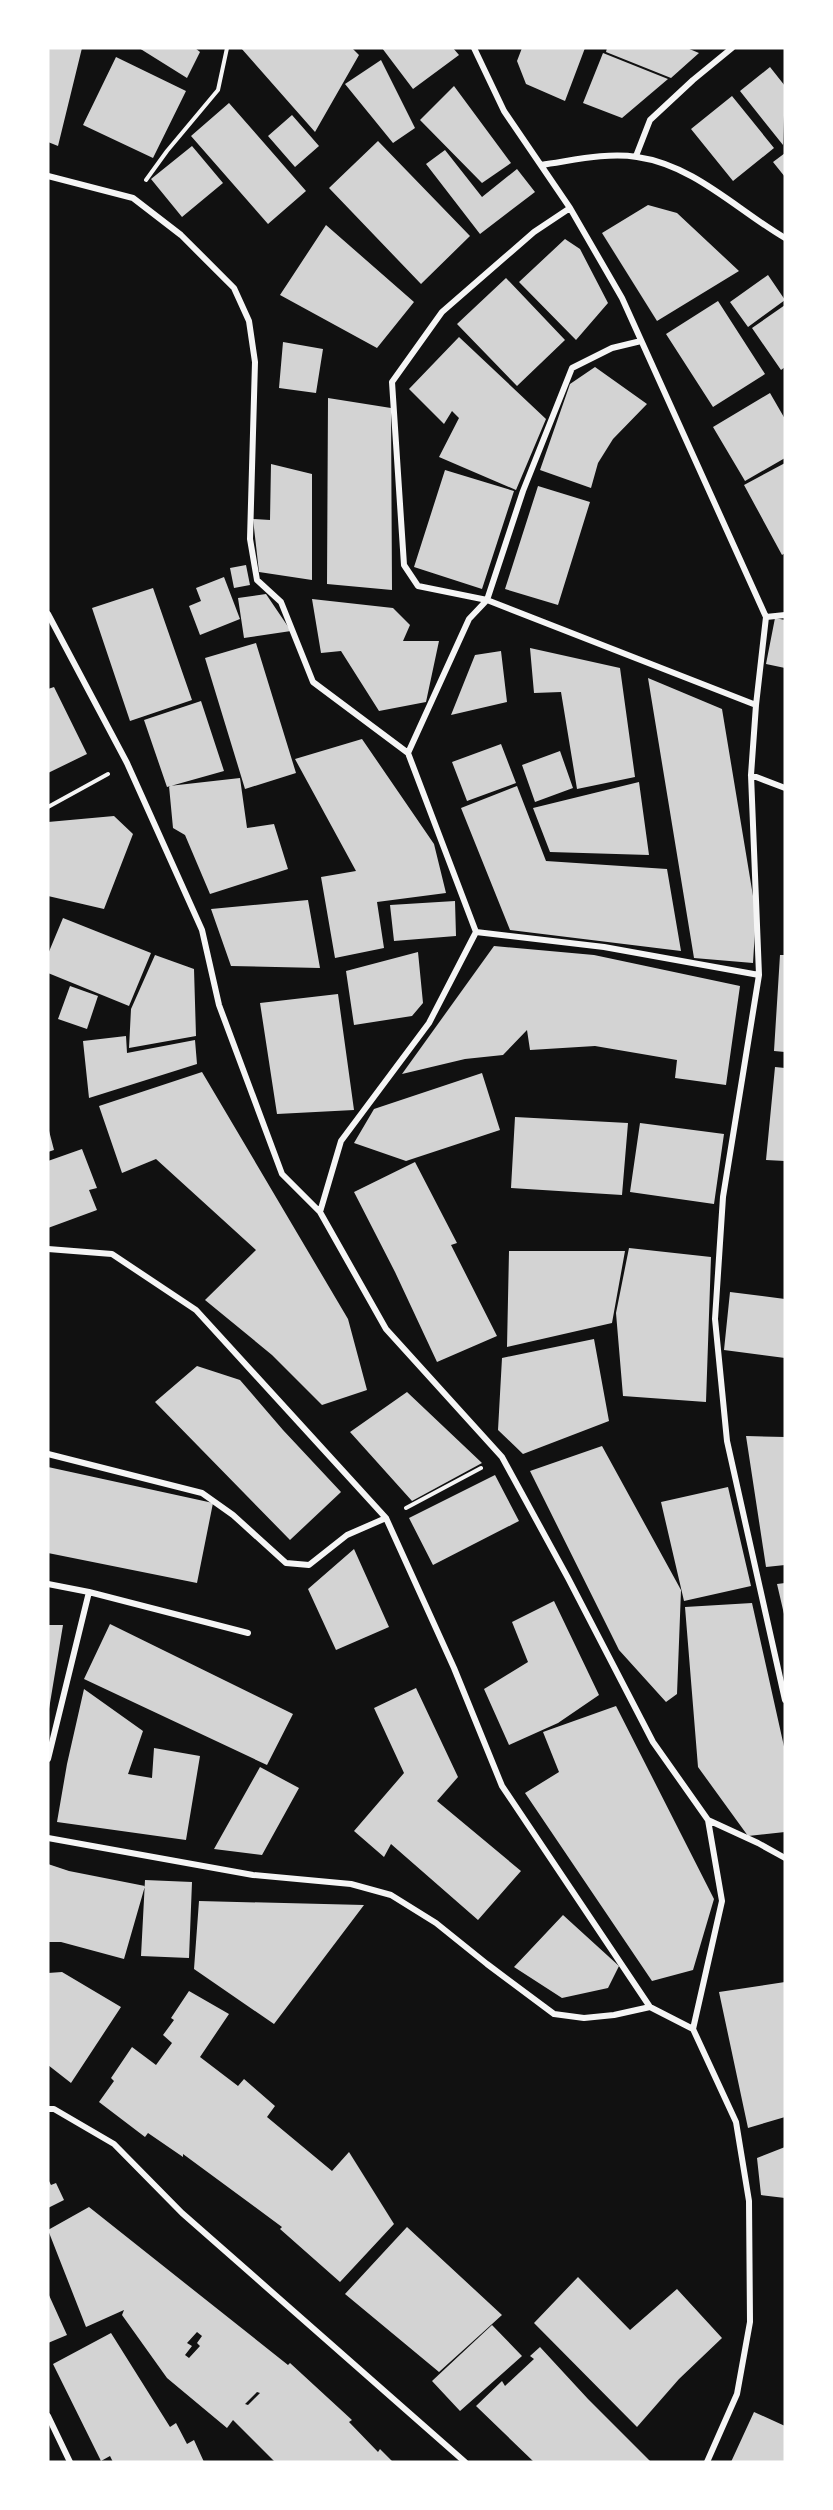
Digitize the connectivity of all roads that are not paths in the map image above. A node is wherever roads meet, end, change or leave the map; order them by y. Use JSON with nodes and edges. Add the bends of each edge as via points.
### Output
{"nodes":[{"id":1,"x":474,"y":48,"type":"edge"},
{"id":2,"x":732,"y":48,"type":"edge"},
{"id":3,"x":636,"y":156,"type":"junction"},
{"id":4,"x":541,"y":165,"type":"junction"},
{"id":5,"x":48,"y":176,"type":"edge"},
{"id":6,"x":570,"y":208,"type":"junction"},
{"id":7,"x":785,"y":238,"type":"edge"},
{"id":8,"x":641,"y":341,"type":"junction"},
{"id":9,"x":487,"y":600,"type":"junction"},
{"id":10,"x":48,"y":614,"type":"edge"},
{"id":11,"x":785,"y":615,"type":"edge"},
{"id":12,"x":766,"y":617,"type":"junction"},
{"id":13,"x":756,"y":705,"type":"junction"},
{"id":14,"x":408,"y":753,"type":"junction"},
{"id":15,"x":751,"y":775,"type":"junction"},
{"id":16,"x":785,"y":788,"type":"edge"},
{"id":17,"x":476,"y":933,"type":"junction"},
{"id":18,"x":759,"y":975,"type":"junction"},
{"id":19,"x":320,"y":1212,"type":"junction"},
{"id":20,"x":48,"y":1249,"type":"edge"},
{"id":21,"x":48,"y":1454,"type":"edge"},
{"id":22,"x":386,"y":1518,"type":"junction"},
{"id":23,"x":48,"y":1584,"type":"edge"},
{"id":24,"x":89,"y":1592,"type":"junction"},
{"id":25,"x":248,"y":1633,"type":"dead end"},
{"id":26,"x":785,"y":1700,"type":"edge"},
{"id":27,"x":48,"y":1759,"type":"edge"},
{"id":28,"x":708,"y":1820,"type":"junction"},
{"id":29,"x":48,"y":1838,"type":"edge"},
{"id":30,"x":785,"y":1858,"type":"edge"},
{"id":31,"x":650,"y":2007,"type":"junction"},
{"id":32,"x":693,"y":2029,"type":"junction"},
{"id":33,"x":48,"y":2109,"type":"edge"},
{"id":34,"x":48,"y":2416,"type":"edge"},
{"id":35,"x":70,"y":2462,"type":"edge"},
{"id":36,"x":465,"y":2462,"type":"edge"},
{"id":37,"x":707,"y":2462,"type":"edge"}],
"edges":[{"from":1,"to":4,"type":"street","via":[[504,111]]},
{"from":2,"to":3,"type":"street","via":[[650,120]]},
{"from":3,"to":4,"type":"street"},
{"from":3,"to":7,"type":"street","via":[[674,168],[710,187]]},
{"from":4,"to":6,"type":"street"},
{"from":5,"to":14,"type":"street","via":[[133,198],[181,235],[234,288],[249,321],[255,362],[250,539],[256,580],[281,602],[313,682]]},
{"from":6,"to":8,"type":"street","via":[[622,298]]},
{"from":6,"to":9,"type":"street","via":[[534,232],[442,312],[392,382],[404,565],[418,586]]},
{"from":8,"to":9,"type":"street","via":[[612,348],[572,368],[523,491]]},
{"from":8,"to":12,"type":"street"},
{"from":9,"to":13,"type":"street"},
{"from":9,"to":14,"type":"street","via":[[470,619]]},
{"from":10,"to":19,"type":"street","via":[[127,763],[202,930],[219,1005],[282,1174]]},
{"from":11,"to":12,"type":"street"},
{"from":12,"to":13,"type":"street"},
{"from":13,"to":15,"type":"street"},
{"from":14,"to":17,"type":"street"},
{"from":15,"to":16,"type":"street"},
{"from":15,"to":18,"type":"street"},
{"from":17,"to":18,"type":"street","via":[[604,947]]},
{"from":17,"to":19,"type":"street","via":[[429,1023],[341,1141]]},
{"from":18,"to":26,"type":"street","via":[[723,1197],[715,1319],[727,1441]]},
{"from":19,"to":28,"type":"street","via":[[386,1329],[502,1457],[653,1742]]},
{"from":20,"to":22,"type":"street","via":[[112,1254],[196,1310]]},
{"from":21,"to":22,"type":"street","via":[[202,1493],[286,1563],[309,1565],[347,1535]]},
{"from":22,"to":31,"type":"street","via":[[502,1786]]},
{"from":23,"to":24,"type":"street"},
{"from":24,"to":25,"type":"street"},
{"from":24,"to":27,"type":"street"},
{"from":28,"to":30,"type":"street"},
{"from":28,"to":32,"type":"street","via":[[722,1901]]},
{"from":29,"to":31,"type":"street","via":[[253,1875],[351,1884],[391,1895],[436,1923],[554,2014],[584,2018]]},
{"from":31,"to":32,"type":"street"},
{"from":32,"to":37,"type":"street","via":[[736,2122],[749,2201],[750,2322],[737,2394]]},
{"from":33,"to":36,"type":"street","via":[[114,2144],[182,2213]]},
{"from":34,"to":35,"type":"street"}]}
